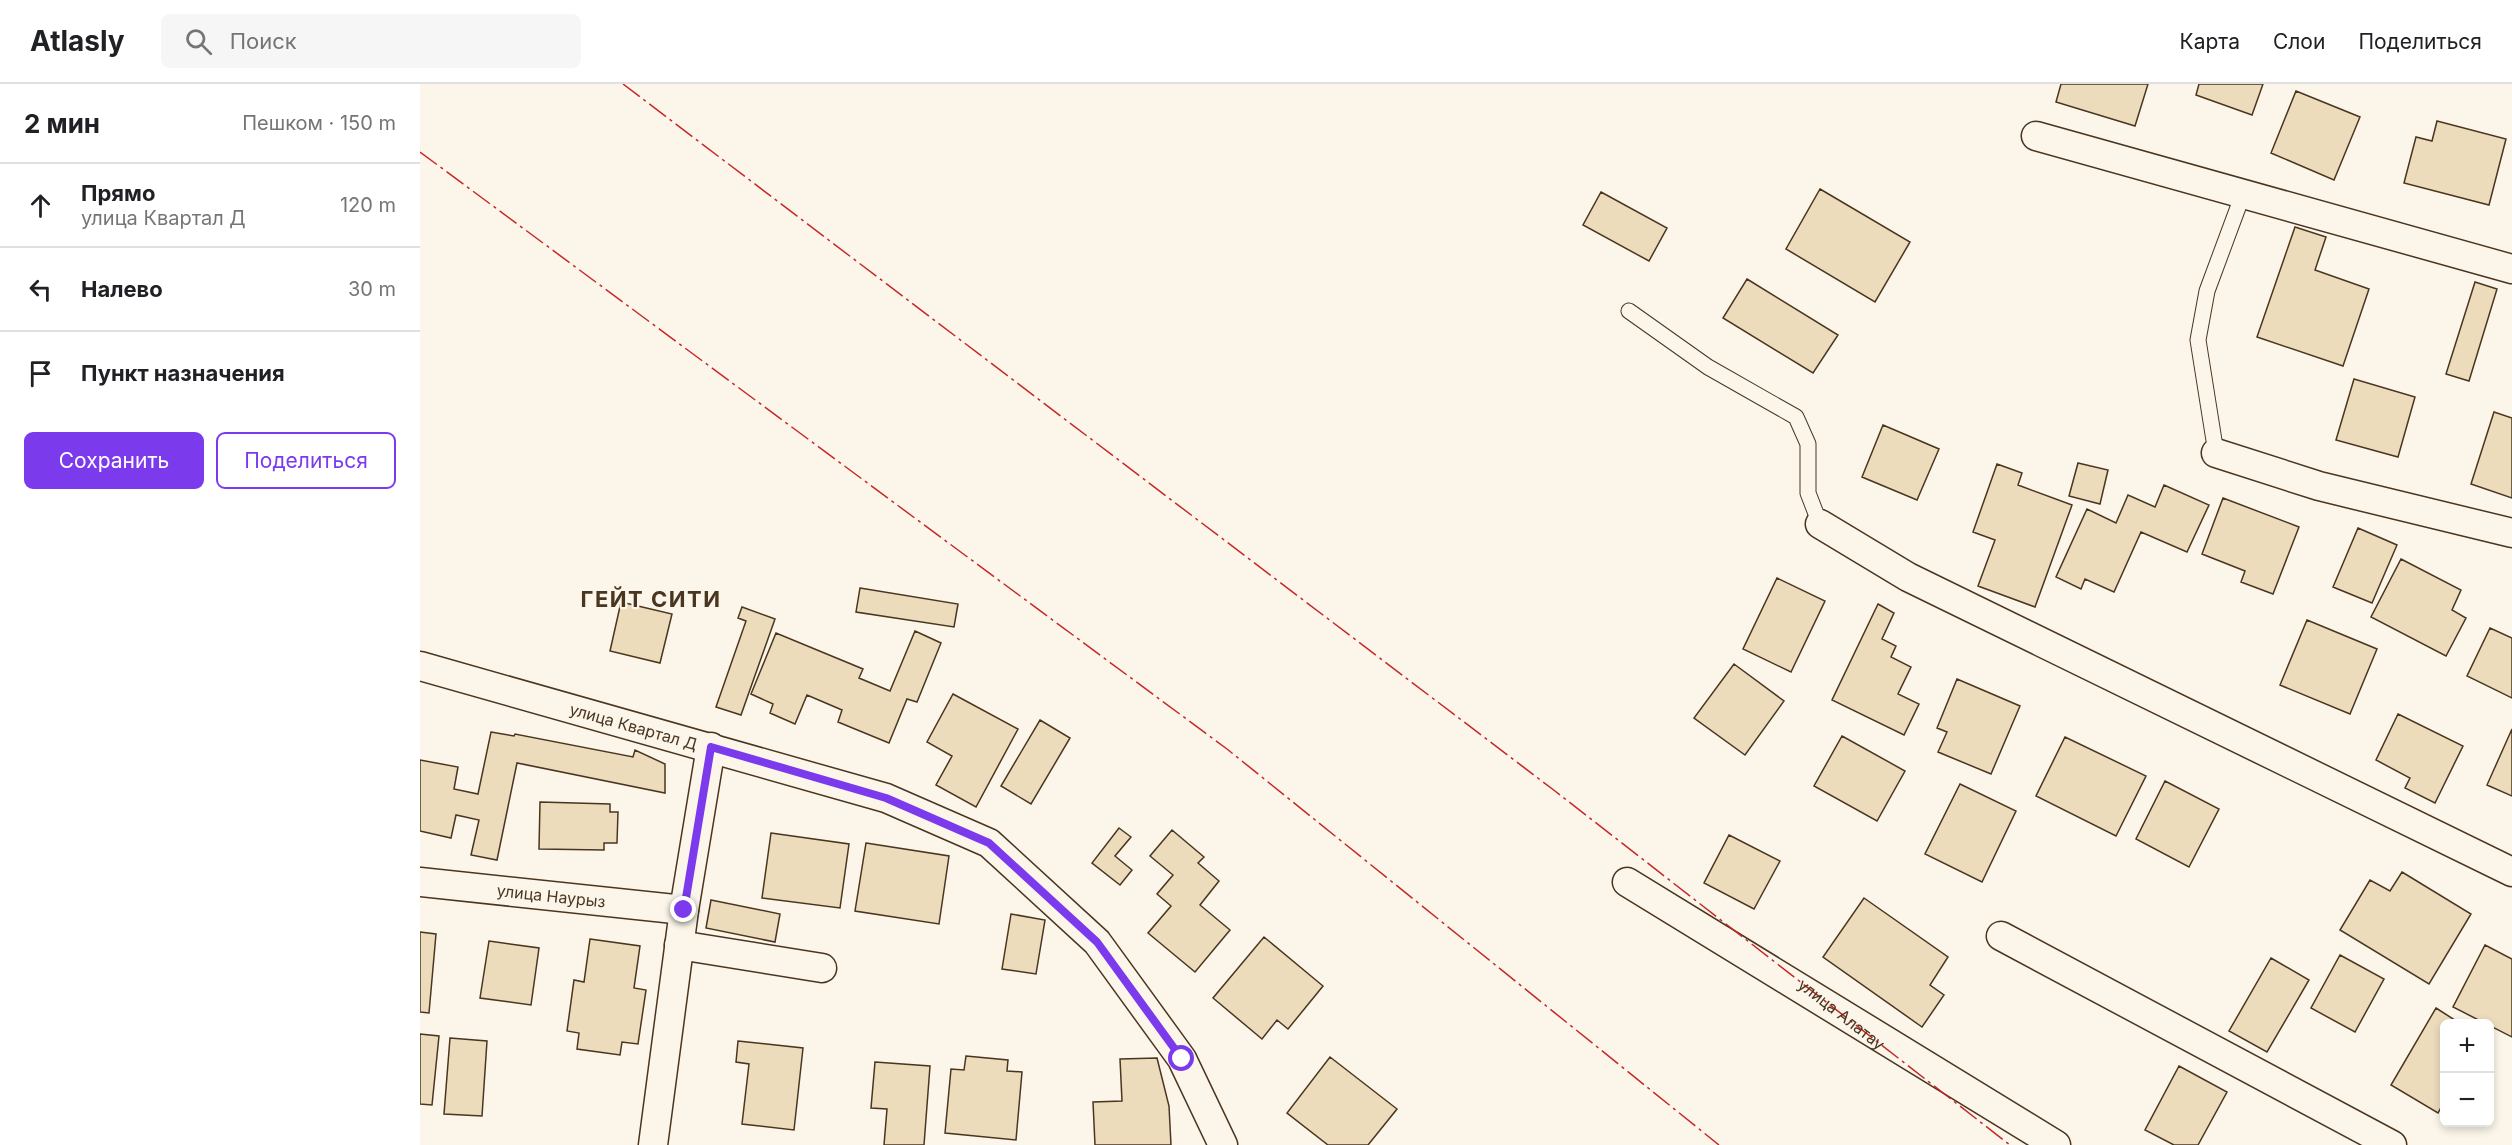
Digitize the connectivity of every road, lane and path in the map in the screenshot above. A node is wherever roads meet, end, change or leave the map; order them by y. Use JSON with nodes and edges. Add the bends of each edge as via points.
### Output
{"nodes":[{"id":1,"x":2036,"y":136,"type":"dead end"},
{"id":2,"x":2243,"y":194,"type":"junction"},
{"id":3,"x":2512,"y":269,"type":"edge"},
{"id":4,"x":1629,"y":311,"type":"dead end"},
{"id":5,"x":2216,"y":453,"type":"joint"},
{"id":6,"x":1820,"y":524,"type":"joint"},
{"id":7,"x":2512,"y":533,"type":"edge"},
{"id":8,"x":420,"y":666,"type":"edge"},
{"id":9,"x":711,"y":747,"type":"junction"},
{"id":10,"x":2512,"y":872,"type":"edge"},
{"id":11,"x":420,"y":882,"type":"edge"},
{"id":12,"x":1628,"y":882,"type":"dead end"},
{"id":13,"x":684,"y":910,"type":"junction"},
{"id":14,"x":2001,"y":936,"type":"dead end"},
{"id":15,"x":680,"y":945,"type":"junction"},
{"id":16,"x":822,"y":968,"type":"dead end"},
{"id":17,"x":653,"y":1145,"type":"edge"},
{"id":18,"x":1223,"y":1145,"type":"edge"},
{"id":19,"x":2056,"y":1145,"type":"edge"},
{"id":20,"x":2392,"y":1145,"type":"edge"}],
"edges":[{"from":1,"to":2,"type":"street"},
{"from":2,"to":3,"type":"street"},
{"from":2,"to":5,"type":"lane","via":[[2207,291],[2198,340]]},
{"from":4,"to":6,"type":"lane","via":[[1708,367],[1796,417],[1808,444],[1809,493]]},
{"from":5,"to":7,"type":"street","via":[[2319,486]]},
{"from":6,"to":10,"type":"street","via":[[1908,577]]},
{"from":8,"to":9,"type":"street","name":"улица Квартал Д"},
{"from":9,"to":13,"type":"street"},
{"from":9,"to":18,"type":"street","name":"улица Квартал Д","via":[[886,798],[989,843],[1097,942],[1182,1059]]},
{"from":11,"to":13,"type":"street","name":"улица Наурыз"},
{"from":12,"to":19,"type":"street","name":"улица Алатау"},
{"from":13,"to":15,"type":"street"},
{"from":14,"to":20,"type":"street"},
{"from":15,"to":16,"type":"street"},
{"from":15,"to":17,"type":"street"}]}
